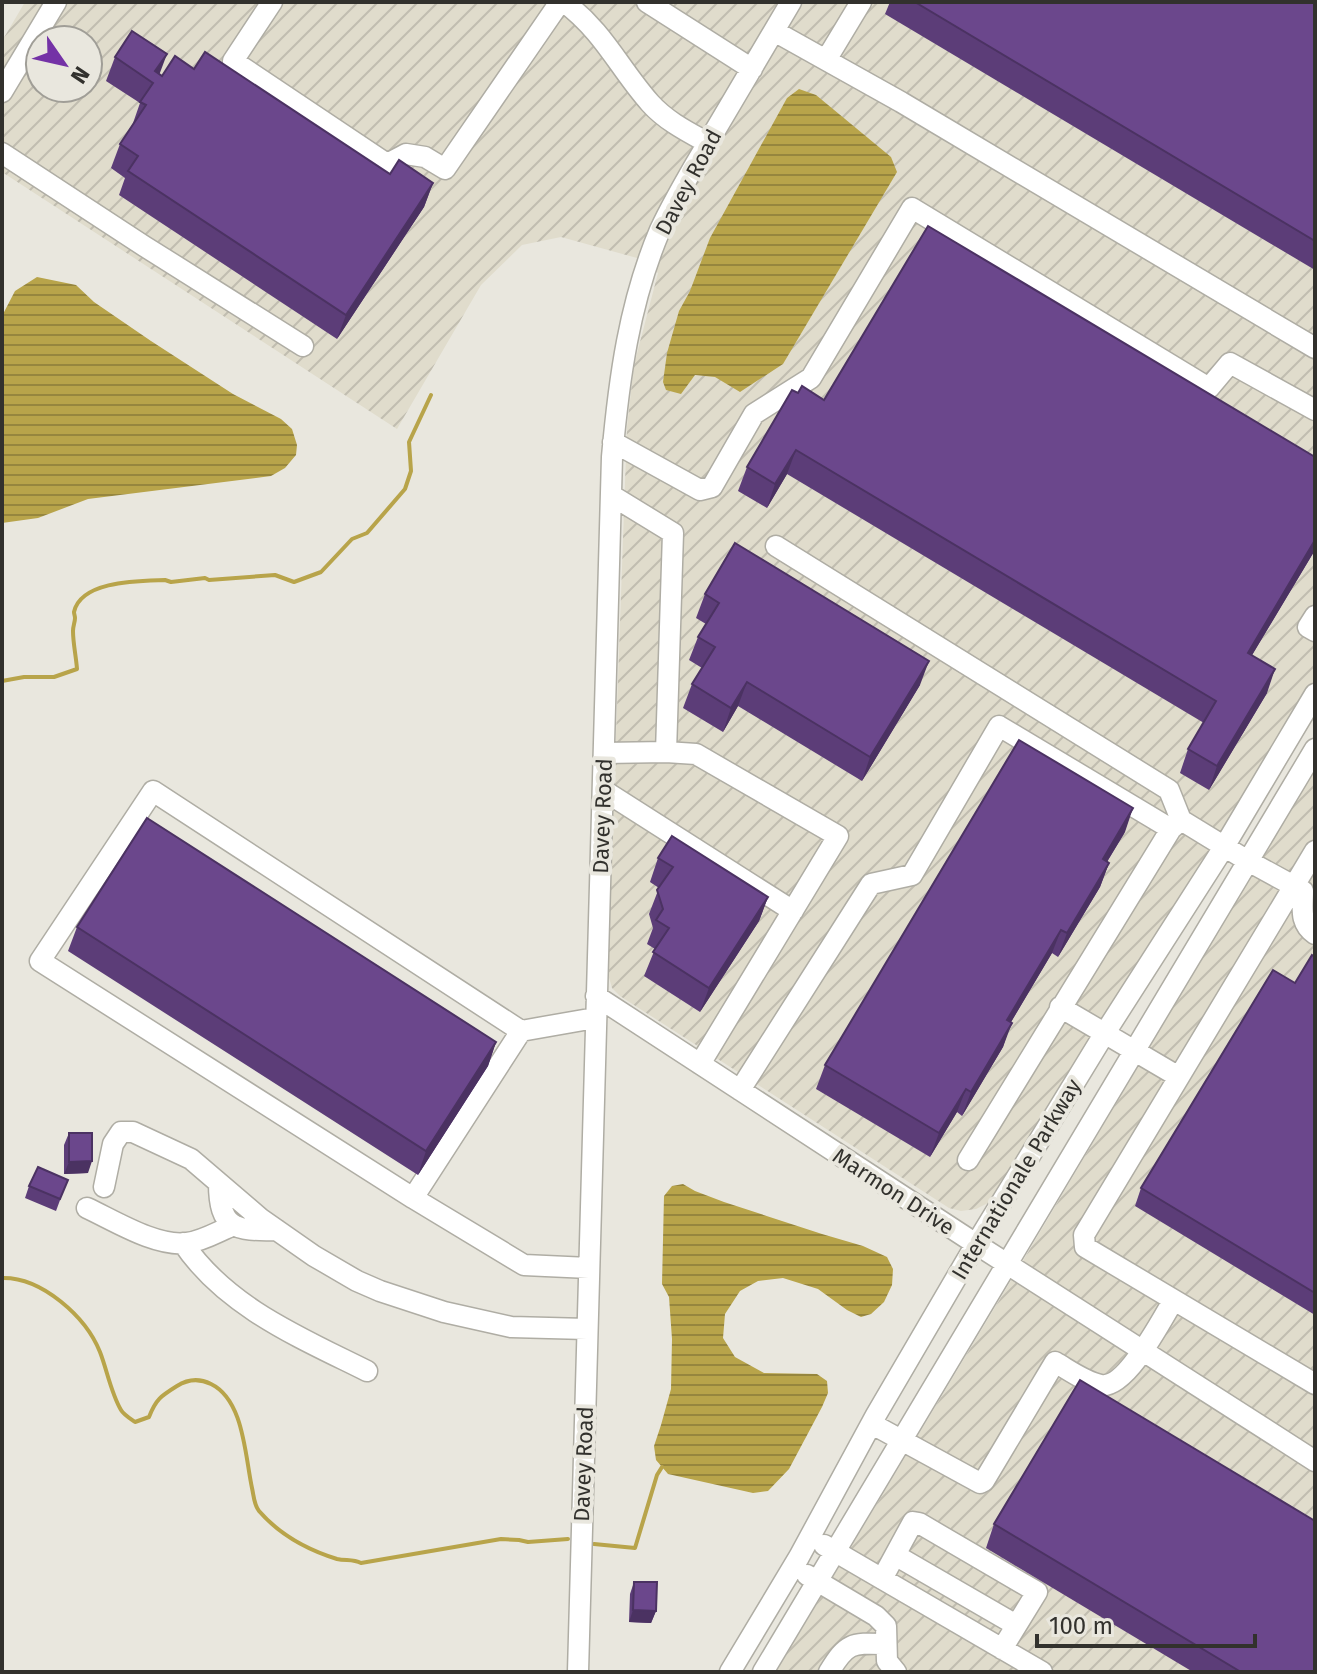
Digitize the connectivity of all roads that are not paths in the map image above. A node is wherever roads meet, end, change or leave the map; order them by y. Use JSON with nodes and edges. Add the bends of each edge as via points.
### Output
{"nodes":[{"id":1,"x":56,"y":2,"type":"edge"},
{"id":2,"x":272,"y":2,"type":"edge"},
{"id":3,"x":562,"y":2,"type":"edge"},
{"id":4,"x":647,"y":2,"type":"edge"},
{"id":5,"x":791,"y":2,"type":"edge"},
{"id":6,"x":861,"y":2,"type":"edge"},
{"id":7,"x":774,"y":31,"type":"junction"},
{"id":8,"x":826,"y":60,"type":"junction"},
{"id":9,"x":752,"y":69,"type":"junction"},
{"id":10,"x":2,"y":92,"type":"edge"},
{"id":11,"x":708,"y":143,"type":"junction"},
{"id":12,"x":2,"y":153,"type":"edge"},
{"id":13,"x":303,"y":346,"type":"dead end"},
{"id":14,"x":1315,"y":348,"type":"edge"},
{"id":15,"x":1315,"y":410,"type":"edge"},
{"id":16,"x":613,"y":442,"type":"junction"},
{"id":17,"x":611,"y":495,"type":"junction"},
{"id":18,"x":776,"y":546,"type":"dead end"},
{"id":19,"x":1315,"y":616,"type":"edge"},
{"id":20,"x":1315,"y":631,"type":"edge"},
{"id":21,"x":1315,"y":694,"type":"edge"},
{"id":22,"x":1315,"y":749,"type":"edge"},
{"id":23,"x":666,"y":752,"type":"junction"},
{"id":24,"x":604,"y":753,"type":"junction"},
{"id":25,"x":603,"y":790,"type":"junction"},
{"id":26,"x":1176,"y":824,"type":"junction"},
{"id":27,"x":1224,"y":847,"type":"junction"},
{"id":28,"x":1315,"y":851,"type":"edge"},
{"id":29,"x":1248,"y":861,"type":"junction"},
{"id":30,"x":1304,"y":887,"type":"edge"},
{"id":31,"x":793,"y":911,"type":"junction"},
{"id":32,"x":1315,"y":934,"type":"edge"},
{"id":33,"x":596,"y":996,"type":"junction"},
{"id":34,"x":1060,"y":1007,"type":"junction"},
{"id":35,"x":595,"y":1018,"type":"junction"},
{"id":36,"x":521,"y":1031,"type":"junction"},
{"id":37,"x":1104,"y":1034,"type":"junction"},
{"id":38,"x":1135,"y":1050,"type":"junction"},
{"id":39,"x":700,"y":1064,"type":"junction"},
{"id":40,"x":1179,"y":1077,"type":"junction"},
{"id":41,"x":740,"y":1090,"type":"junction"},
{"id":42,"x":968,"y":1160,"type":"dead end"},
{"id":43,"x":219,"y":1183,"type":"junction"},
{"id":44,"x":104,"y":1187,"type":"dead end"},
{"id":45,"x":413,"y":1198,"type":"junction"},
{"id":46,"x":87,"y":1208,"type":"dead end"},
{"id":47,"x":234,"y":1225,"type":"junction"},
{"id":48,"x":277,"y":1230,"type":"junction"},
{"id":49,"x":183,"y":1243,"type":"junction"},
{"id":50,"x":976,"y":1244,"type":"junction"},
{"id":51,"x":1006,"y":1264,"type":"junction"},
{"id":52,"x":589,"y":1268,"type":"junction"},
{"id":53,"x":1173,"y":1301,"type":"junction"},
{"id":54,"x":587,"y":1329,"type":"junction"},
{"id":55,"x":1142,"y":1351,"type":"junction"},
{"id":56,"x":367,"y":1371,"type":"dead end"},
{"id":57,"x":1315,"y":1384,"type":"edge"},
{"id":58,"x":872,"y":1424,"type":"junction"},
{"id":59,"x":901,"y":1440,"type":"junction"},
{"id":60,"x":1315,"y":1461,"type":"edge"},
{"id":61,"x":810,"y":1537,"type":"junction"},
{"id":62,"x":836,"y":1551,"type":"junction"},
{"id":63,"x":895,"y":1555,"type":"junction"},
{"id":64,"x":793,"y":1567,"type":"junction"},
{"id":65,"x":882,"y":1579,"type":"junction"},
{"id":66,"x":818,"y":1581,"type":"junction"},
{"id":67,"x":1016,"y":1625,"type":"junction"},
{"id":68,"x":885,"y":1644,"type":"junction"},
{"id":69,"x":1002,"y":1649,"type":"junction"},
{"id":70,"x":578,"y":1672,"type":"edge"},
{"id":71,"x":730,"y":1672,"type":"edge"},
{"id":72,"x":763,"y":1672,"type":"edge"},
{"id":73,"x":829,"y":1672,"type":"edge"},
{"id":74,"x":896,"y":1672,"type":"edge"},
{"id":75,"x":1042,"y":1672,"type":"edge"}],
"edges":[{"from":1,"to":10,"type":"street"},
{"from":2,"to":3,"type":"street","via":[[233,61],[387,164],[406,154],[425,157],[445,169]]},
{"from":3,"to":11,"type":"street","via":[[596,30],[652,105]]},
{"from":4,"to":9,"type":"street"},
{"from":5,"to":7,"type":"street","name":"Davey Road"},
{"from":6,"to":8,"type":"street"},
{"from":7,"to":8,"type":"street"},
{"from":7,"to":9,"type":"street","name":"Davey Road"},
{"from":8,"to":14,"type":"street"},
{"from":9,"to":11,"type":"street","name":"Davey Road"},
{"from":11,"to":16,"type":"street","name":"Davey Road","via":[[666,218],[639,291],[623,353]]},
{"from":12,"to":13,"type":"street"},
{"from":15,"to":16,"type":"street","via":[[1230,363],[1209,388],[912,208],[811,378],[754,414],[712,487],[700,490]]},
{"from":16,"to":17,"type":"street","name":"Davey Road"},
{"from":17,"to":23,"type":"street","via":[[673,533]]},
{"from":17,"to":24,"type":"street","name":"Davey Road"},
{"from":18,"to":26,"type":"street","via":[[1169,790]]},
{"from":19,"to":20,"type":"street","via":[[1308,627]]},
{"from":21,"to":27,"type":"street","name":"Internationale Parkway"},
{"from":22,"to":29,"type":"street","name":"Internationale Parkway"},
{"from":23,"to":24,"type":"street"},
{"from":23,"to":31,"type":"street","via":[[696,754],[838,836]]},
{"from":24,"to":25,"type":"street","name":"Davey Road"},
{"from":25,"to":31,"type":"street"},
{"from":25,"to":33,"type":"street","name":"Davey Road"},
{"from":26,"to":27,"type":"street"},
{"from":26,"to":34,"type":"street"},
{"from":26,"to":41,"type":"street","via":[[999,726],[912,875],[871,884]]},
{"from":27,"to":29,"type":"street"},
{"from":27,"to":37,"type":"street","name":"Internationale Parkway"},
{"from":28,"to":30,"type":"street"},
{"from":29,"to":30,"type":"street"},
{"from":29,"to":38,"type":"street","name":"Internationale Parkway"},
{"from":30,"to":32,"type":"street","via":[[1302,921]]},
{"from":30,"to":40,"type":"street"},
{"from":31,"to":39,"type":"street"},
{"from":33,"to":35,"type":"street","name":"Davey Road"},
{"from":33,"to":39,"type":"street","name":"Marmon Drive"},
{"from":34,"to":37,"type":"street"},
{"from":34,"to":42,"type":"street"},
{"from":35,"to":36,"type":"street"},
{"from":35,"to":52,"type":"street","name":"Davey Road"},
{"from":36,"to":45,"type":"street"},
{"from":36,"to":45,"type":"street","via":[[153,791],[40,961]]},
{"from":37,"to":38,"type":"street"},
{"from":37,"to":50,"type":"street","name":"Internationale Parkway"},
{"from":38,"to":40,"type":"street"},
{"from":38,"to":51,"type":"street","name":"Internationale Parkway"},
{"from":39,"to":41,"type":"street","name":"Marmon Drive"},
{"from":40,"to":53,"type":"street","via":[[1084,1235],[1085,1247]]},
{"from":41,"to":50,"type":"street","name":"Marmon Drive"},
{"from":43,"to":44,"type":"street","via":[[191,1159],[133,1132],[121,1132],[113,1144]]},
{"from":43,"to":47,"type":"street","via":[[219,1205]]},
{"from":43,"to":48,"type":"street"},
{"from":45,"to":52,"type":"street","via":[[524,1265]]},
{"from":46,"to":49,"type":"street","via":[[155,1239]]},
{"from":47,"to":48,"type":"street","via":[[249,1231]]},
{"from":47,"to":49,"type":"street"},
{"from":48,"to":54,"type":"street","via":[[357,1281],[444,1312],[511,1327]]},
{"from":49,"to":56,"type":"street","via":[[228,1291],[280,1328]]},
{"from":50,"to":51,"type":"street","name":"Marmon Drive"},
{"from":50,"to":58,"type":"street","name":"Internationale Parkway"},
{"from":51,"to":55,"type":"street","name":"Marmon Drive"},
{"from":51,"to":59,"type":"street","name":"Internationale Parkway"},
{"from":52,"to":54,"type":"street","name":"Davey Road"},
{"from":53,"to":55,"type":"street"},
{"from":53,"to":57,"type":"street"},
{"from":54,"to":70,"type":"street","name":"Davey Road"},
{"from":55,"to":59,"type":"street","via":[[1121,1378],[1105,1386],[1055,1362],[980,1483]]},
{"from":55,"to":60,"type":"street","name":"Marmon Drive"},
{"from":58,"to":59,"type":"street"},
{"from":58,"to":61,"type":"street","name":"Internationale Parkway"},
{"from":59,"to":62,"type":"street","name":"Internationale Parkway"},
{"from":61,"to":62,"type":"street"},
{"from":61,"to":64,"type":"street","name":"Internationale Parkway"},
{"from":62,"to":65,"type":"street"},
{"from":62,"to":66,"type":"street","name":"Internationale Parkway"},
{"from":63,"to":65,"type":"street"},
{"from":63,"to":67,"type":"street"},
{"from":63,"to":67,"type":"street","via":[[913,1522],[919,1523],[1037,1592]]},
{"from":64,"to":66,"type":"street"},
{"from":64,"to":71,"type":"street","name":"Internationale Parkway"},
{"from":65,"to":69,"type":"street"},
{"from":66,"to":68,"type":"street","via":[[876,1616],[886,1626]]},
{"from":66,"to":72,"type":"street","name":"Internationale Parkway"},
{"from":67,"to":69,"type":"street"},
{"from":68,"to":73,"type":"street","via":[[846,1648]]},
{"from":68,"to":74,"type":"street","via":[[887,1661]]},
{"from":69,"to":75,"type":"street"}]}
